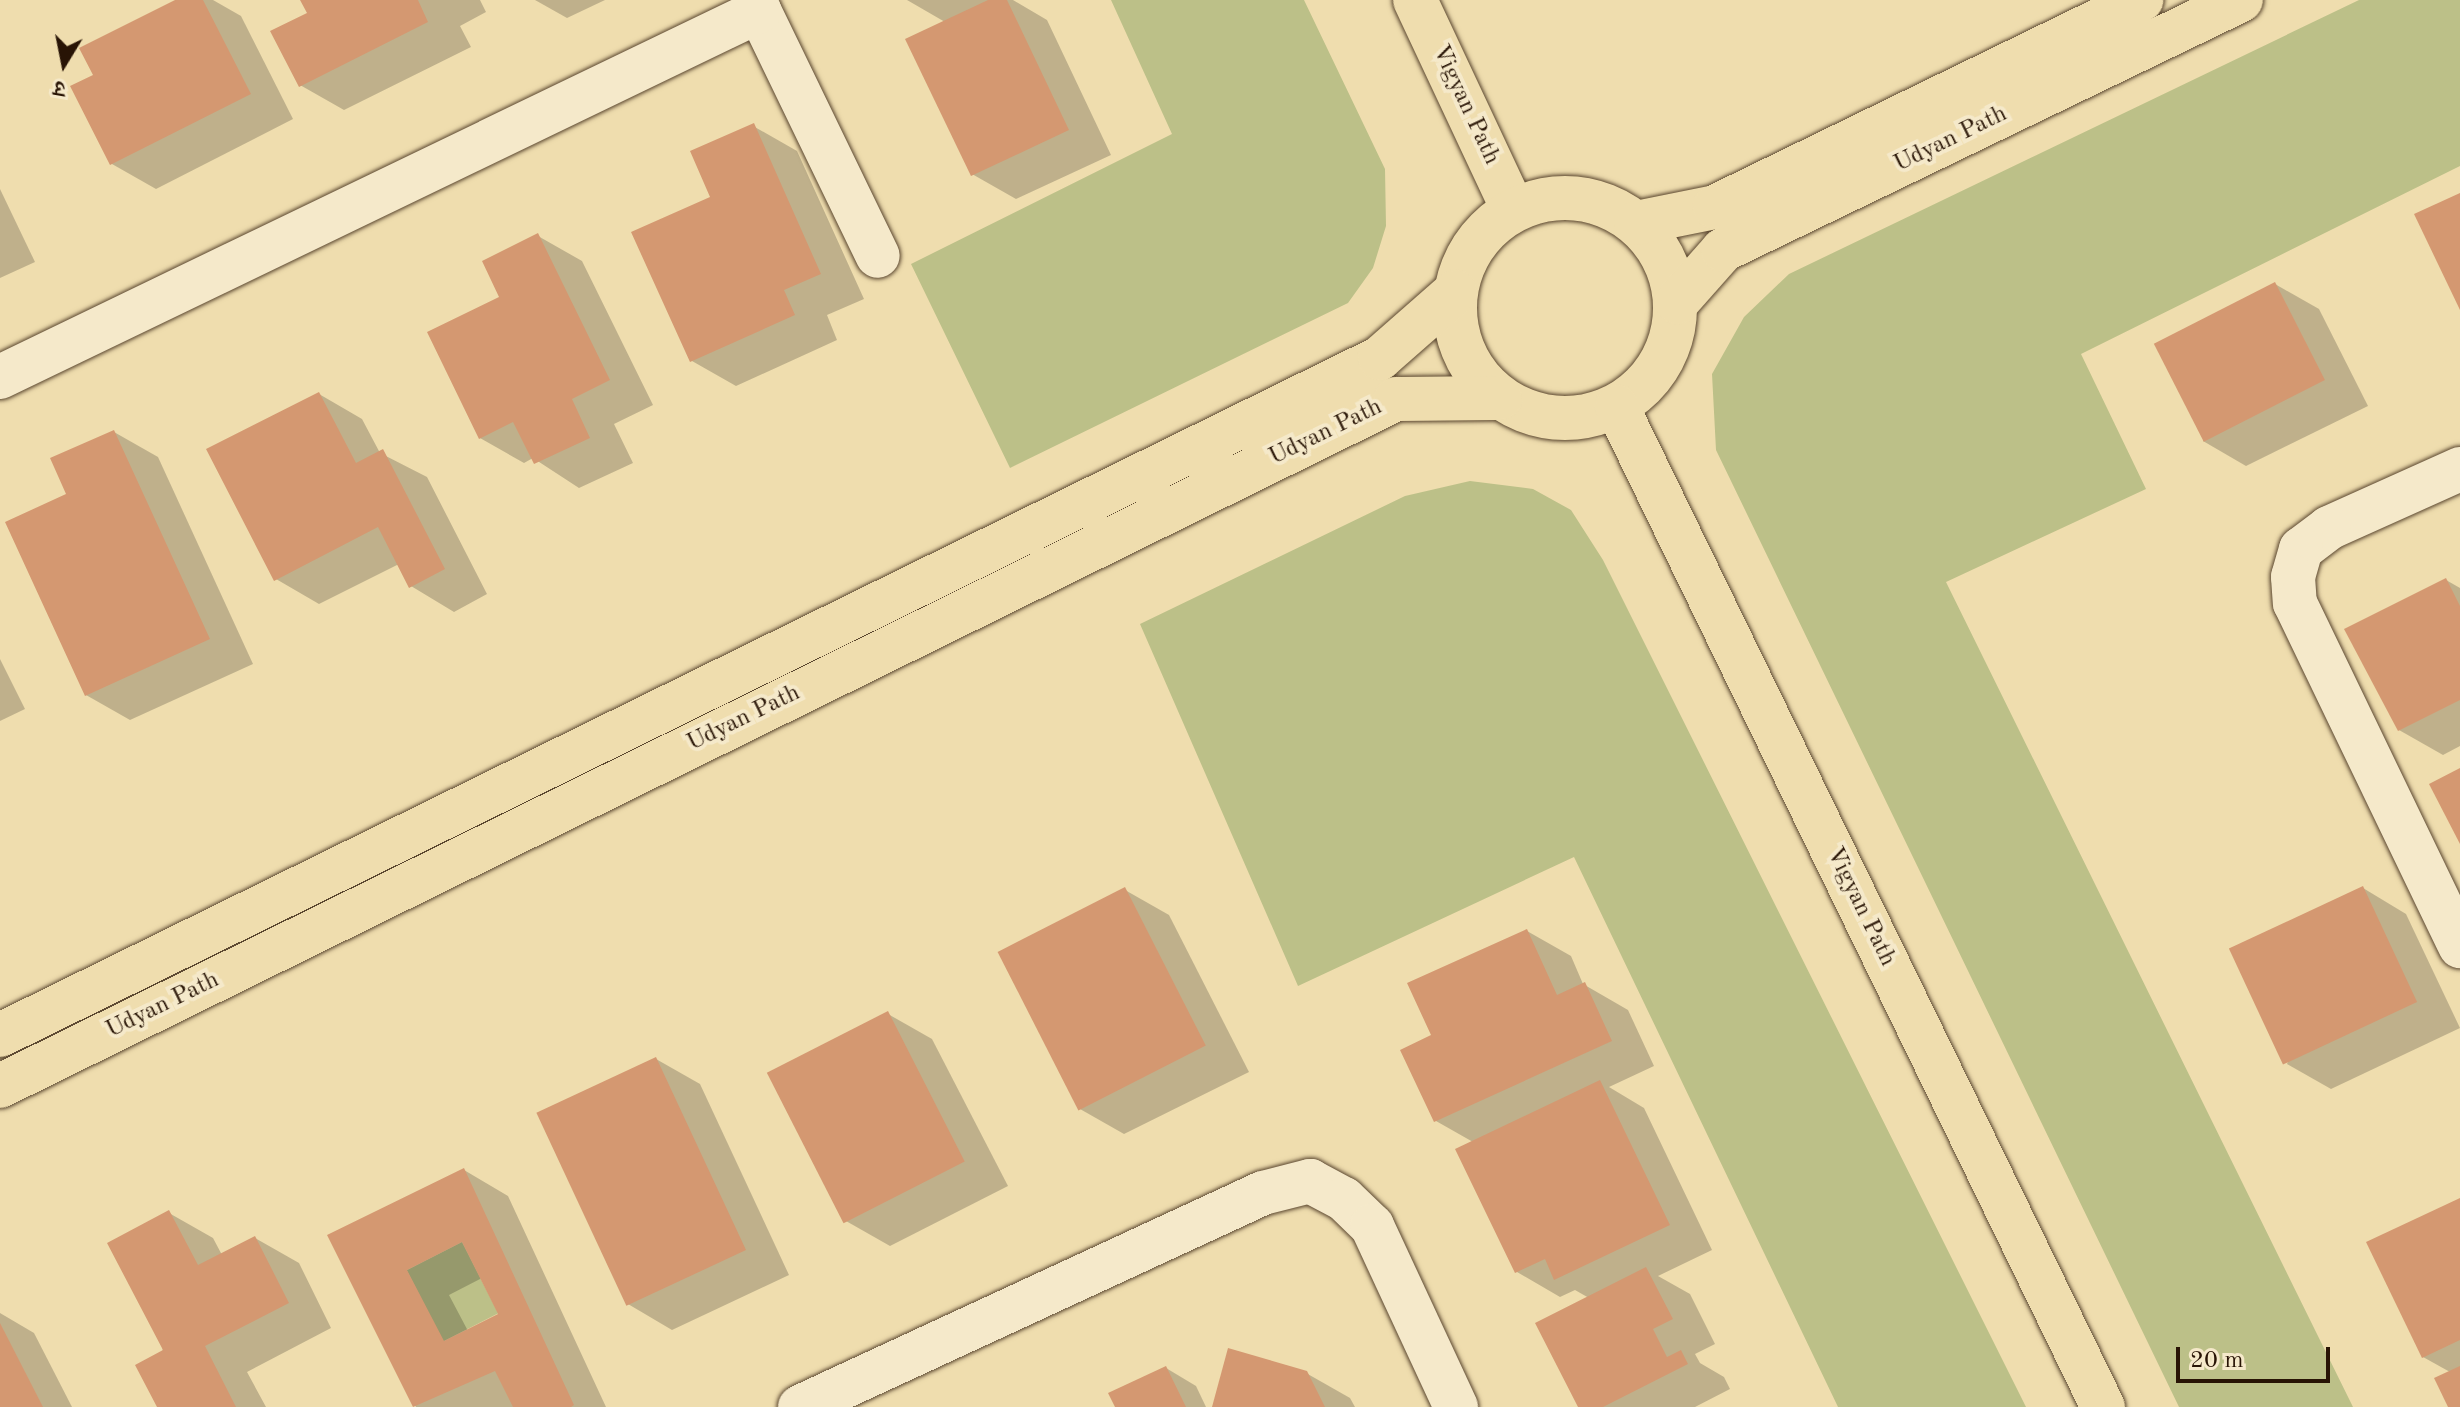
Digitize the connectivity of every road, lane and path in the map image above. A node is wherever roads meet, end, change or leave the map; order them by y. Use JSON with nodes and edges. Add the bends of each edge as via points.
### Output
{"nodes":[{"id":1,"x":1415,"y":0,"type":"edge"},
{"id":2,"x":2141,"y":0,"type":"edge"},
{"id":3,"x":2241,"y":0,"type":"edge"},
{"id":4,"x":756,"y":6,"type":"edge"},
{"id":5,"x":1513,"y":209,"type":"junction"},
{"id":6,"x":1636,"y":223,"type":"junction"},
{"id":7,"x":878,"y":256,"type":"dead end"},
{"id":8,"x":1455,"y":292,"type":"junction"},
{"id":9,"x":1677,"y":302,"type":"junction"},
{"id":10,"x":0,"y":377,"type":"edge"},
{"id":11,"x":1500,"y":398,"type":"junction"},
{"id":12,"x":1617,"y":407,"type":"junction"},
{"id":13,"x":2460,"y":469,"type":"edge"},
{"id":14,"x":2460,"y":946,"type":"edge"},
{"id":15,"x":0,"y":1035,"type":"edge"},
{"id":16,"x":0,"y":1086,"type":"edge"},
{"id":17,"x":800,"y":1407,"type":"edge"},
{"id":18,"x":1456,"y":1407,"type":"edge"},
{"id":19,"x":2103,"y":1407,"type":"edge"}],
"edges":[{"from":1,"to":5,"type":"main road","name":"Vigyan Path"},
{"from":2,"to":6,"type":"main road","name":"Udyan Path","via":[[1715,207]]},
{"from":3,"to":9,"type":"main road","name":"Udyan Path","via":[[1723,250]]},
{"from":4,"to":7,"type":"street"},
{"from":4,"to":10,"type":"street"},
{"from":5,"to":6,"type":"main road","via":[[1557,197],[1599,203]]},
{"from":5,"to":8,"type":"main road","via":[[1483,233],[1468,254]]},
{"from":6,"to":9,"type":"main road","via":[[1664,257]]},
{"from":8,"to":11,"type":"main road","via":[[1455,324],[1466,360]]},
{"from":8,"to":15,"type":"main road","name":"Udyan Path","via":[[1380,358]]},
{"from":9,"to":12,"type":"main road","via":[[1672,342],[1646,385]]},
{"from":11,"to":12,"type":"main road","via":[[1532,415],[1579,419]]},
{"from":11,"to":16,"type":"main road","name":"Udyan Path","via":[[1396,399]]},
{"from":12,"to":19,"type":"main road","name":"Vigyan Path"},
{"from":13,"to":14,"type":"street","via":[[2329,528],[2301,549],[2293,577],[2295,603]]},
{"from":17,"to":18,"type":"street","via":[[1263,1193],[1310,1181],[1344,1199],[1372,1226]]}]}
